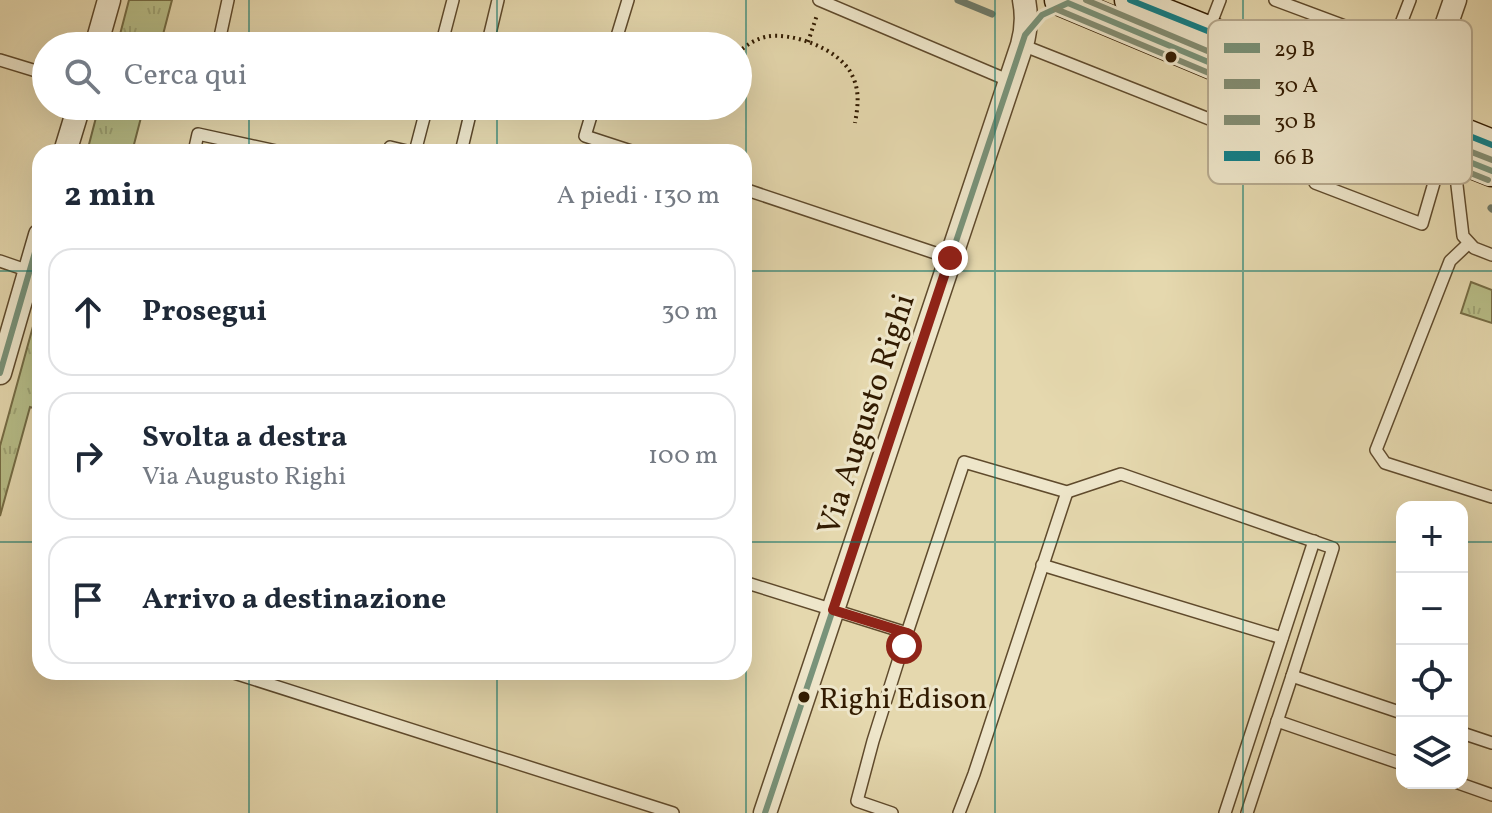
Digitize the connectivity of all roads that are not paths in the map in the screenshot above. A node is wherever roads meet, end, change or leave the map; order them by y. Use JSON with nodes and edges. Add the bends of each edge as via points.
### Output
{"nodes":[{"id":1,"x":109,"y":0,"type":"edge"},
{"id":2,"x":228,"y":0,"type":"edge"},
{"id":3,"x":453,"y":0,"type":"edge"},
{"id":4,"x":498,"y":0,"type":"edge"},
{"id":5,"x":628,"y":0,"type":"edge"},
{"id":6,"x":821,"y":0,"type":"edge"},
{"id":7,"x":1024,"y":0,"type":"edge"},
{"id":8,"x":1130,"y":0,"type":"edge"},
{"id":9,"x":1220,"y":0,"type":"edge"},
{"id":10,"x":1275,"y":0,"type":"edge"},
{"id":11,"x":1410,"y":0,"type":"edge"},
{"id":12,"x":1455,"y":0,"type":"edge"},
{"id":13,"x":1064,"y":2,"type":"edge"},
{"id":14,"x":1212,"y":20,"type":"edge"},
{"id":15,"x":1329,"y":20,"type":"edge"},
{"id":16,"x":1402,"y":20,"type":"edge"},
{"id":17,"x":1448,"y":20,"type":"edge"},
{"id":18,"x":1208,"y":31,"type":"edge"},
{"id":19,"x":100,"y":32,"type":"edge"},
{"id":20,"x":221,"y":32,"type":"edge"},
{"id":21,"x":445,"y":32,"type":"edge"},
{"id":22,"x":490,"y":32,"type":"edge"},
{"id":23,"x":618,"y":32,"type":"edge"},
{"id":24,"x":1024,"y":40,"type":"junction"},
{"id":25,"x":0,"y":60,"type":"edge"},
{"id":26,"x":1208,"y":62,"type":"edge"},
{"id":27,"x":32,"y":70,"type":"edge"},
{"id":28,"x":1010,"y":81,"type":"junction"},
{"id":29,"x":1208,"y":117,"type":"edge"},
{"id":30,"x":75,"y":120,"type":"edge"},
{"id":31,"x":423,"y":120,"type":"edge"},
{"id":32,"x":469,"y":120,"type":"edge"},
{"id":33,"x":590,"y":120,"type":"edge"},
{"id":34,"x":1472,"y":137,"type":"edge"},
{"id":35,"x":67,"y":144,"type":"edge"},
{"id":36,"x":196,"y":144,"type":"edge"},
{"id":37,"x":244,"y":144,"type":"edge"},
{"id":38,"x":415,"y":144,"type":"edge"},
{"id":39,"x":463,"y":144,"type":"edge"},
{"id":40,"x":610,"y":144,"type":"edge"},
{"id":41,"x":1492,"y":145,"type":"edge"},
{"id":42,"x":1472,"y":163,"type":"edge"},
{"id":43,"x":1492,"y":171,"type":"edge"},
{"id":44,"x":1318,"y":184,"type":"edge"},
{"id":45,"x":1437,"y":184,"type":"edge"},
{"id":46,"x":1454,"y":184,"type":"edge"},
{"id":47,"x":752,"y":192,"type":"edge"},
{"id":48,"x":1469,"y":243,"type":"junction"},
{"id":49,"x":1492,"y":255,"type":"edge"},
{"id":50,"x":950,"y":258,"type":"junction"},
{"id":51,"x":0,"y":261,"type":"edge"},
{"id":52,"x":32,"y":262,"type":"edge"},
{"id":53,"x":29,"y":271,"type":"junction"},
{"id":54,"x":0,"y":373,"type":"edge"},
{"id":55,"x":1067,"y":492,"type":"junction"},
{"id":56,"x":1492,"y":497,"type":"edge"},
{"id":57,"x":1314,"y":541,"type":"junction"},
{"id":58,"x":1042,"y":565,"type":"junction"},
{"id":59,"x":752,"y":585,"type":"edge"},
{"id":60,"x":833,"y":610,"type":"junction"},
{"id":61,"x":907,"y":633,"type":"junction"},
{"id":62,"x":1282,"y":638,"type":"junction"},
{"id":63,"x":1292,"y":676,"type":"junction"},
{"id":64,"x":256,"y":680,"type":"edge"},
{"id":65,"x":1396,"y":711,"type":"edge"},
{"id":66,"x":1277,"y":721,"type":"junction"},
{"id":67,"x":1468,"y":735,"type":"edge"},
{"id":68,"x":1492,"y":743,"type":"edge"},
{"id":69,"x":1396,"y":762,"type":"edge"},
{"id":70,"x":1468,"y":787,"type":"edge"},
{"id":71,"x":1492,"y":795,"type":"edge"},
{"id":72,"x":673,"y":813,"type":"edge"},
{"id":73,"x":765,"y":813,"type":"edge"},
{"id":74,"x":892,"y":813,"type":"edge"},
{"id":75,"x":959,"y":813,"type":"edge"},
{"id":76,"x":1225,"y":813,"type":"edge"},
{"id":77,"x":1247,"y":813,"type":"edge"}],
"edges":[{"from":1,"to":19,"type":"street"},
{"from":2,"to":20,"type":"lane"},
{"from":3,"to":21,"type":"lane"},
{"from":4,"to":22,"type":"lane"},
{"from":5,"to":23,"type":"lane"},
{"from":6,"to":28,"type":"lane"},
{"from":7,"to":24,"type":"street","name":"Via Augusto Righi"},
{"from":8,"to":18,"type":"main road"},
{"from":9,"to":14,"type":"lane"},
{"from":10,"to":15,"type":"lane"},
{"from":11,"to":16,"type":"lane"},
{"from":12,"to":17,"type":"street"},
{"from":13,"to":24,"type":"street","via":[[1042,15]]},
{"from":13,"to":26,"type":"main road"},
{"from":24,"to":28,"type":"street","name":"Via Augusto Righi"},
{"from":24,"to":29,"type":"lane"},
{"from":25,"to":27,"type":"lane"},
{"from":28,"to":50,"type":"street","name":"Via Augusto Righi"},
{"from":30,"to":35,"type":"street"},
{"from":31,"to":38,"type":"lane"},
{"from":32,"to":39,"type":"lane"},
{"from":33,"to":40,"type":"lane","via":[[585,136]]},
{"from":34,"to":41,"type":"main road"},
{"from":36,"to":37,"type":"lane","via":[[198,134]]},
{"from":42,"to":43,"type":"main road"},
{"from":44,"to":45,"type":"lane","via":[[1422,224]]},
{"from":46,"to":48,"type":"lane","via":[[1463,236]]},
{"from":47,"to":50,"type":"lane"},
{"from":48,"to":49,"type":"lane"},
{"from":48,"to":56,"type":"lane","via":[[1450,261],[1376,450],[1385,463]]},
{"from":50,"to":60,"type":"street","name":"Via Augusto Righi"},
{"from":51,"to":53,"type":"lane"},
{"from":52,"to":53,"type":"street"},
{"from":53,"to":54,"type":"street"},
{"from":55,"to":57,"type":"lane","via":[[1121,474]]},
{"from":55,"to":58,"type":"lane"},
{"from":55,"to":61,"type":"lane","via":[[964,462]]},
{"from":57,"to":62,"type":"lane"},
{"from":57,"to":63,"type":"lane","via":[[1333,548]]},
{"from":58,"to":62,"type":"lane"},
{"from":58,"to":75,"type":"lane"},
{"from":59,"to":60,"type":"lane"},
{"from":60,"to":61,"type":"lane"},
{"from":60,"to":73,"type":"street","name":"Via Augusto Righi"},
{"from":61,"to":74,"type":"lane","via":[[857,801]]},
{"from":62,"to":76,"type":"lane"},
{"from":63,"to":65,"type":"lane"},
{"from":63,"to":66,"type":"lane"},
{"from":64,"to":72,"type":"lane"},
{"from":66,"to":69,"type":"lane"},
{"from":66,"to":77,"type":"lane"},
{"from":67,"to":68,"type":"lane"},
{"from":70,"to":71,"type":"lane"}]}
